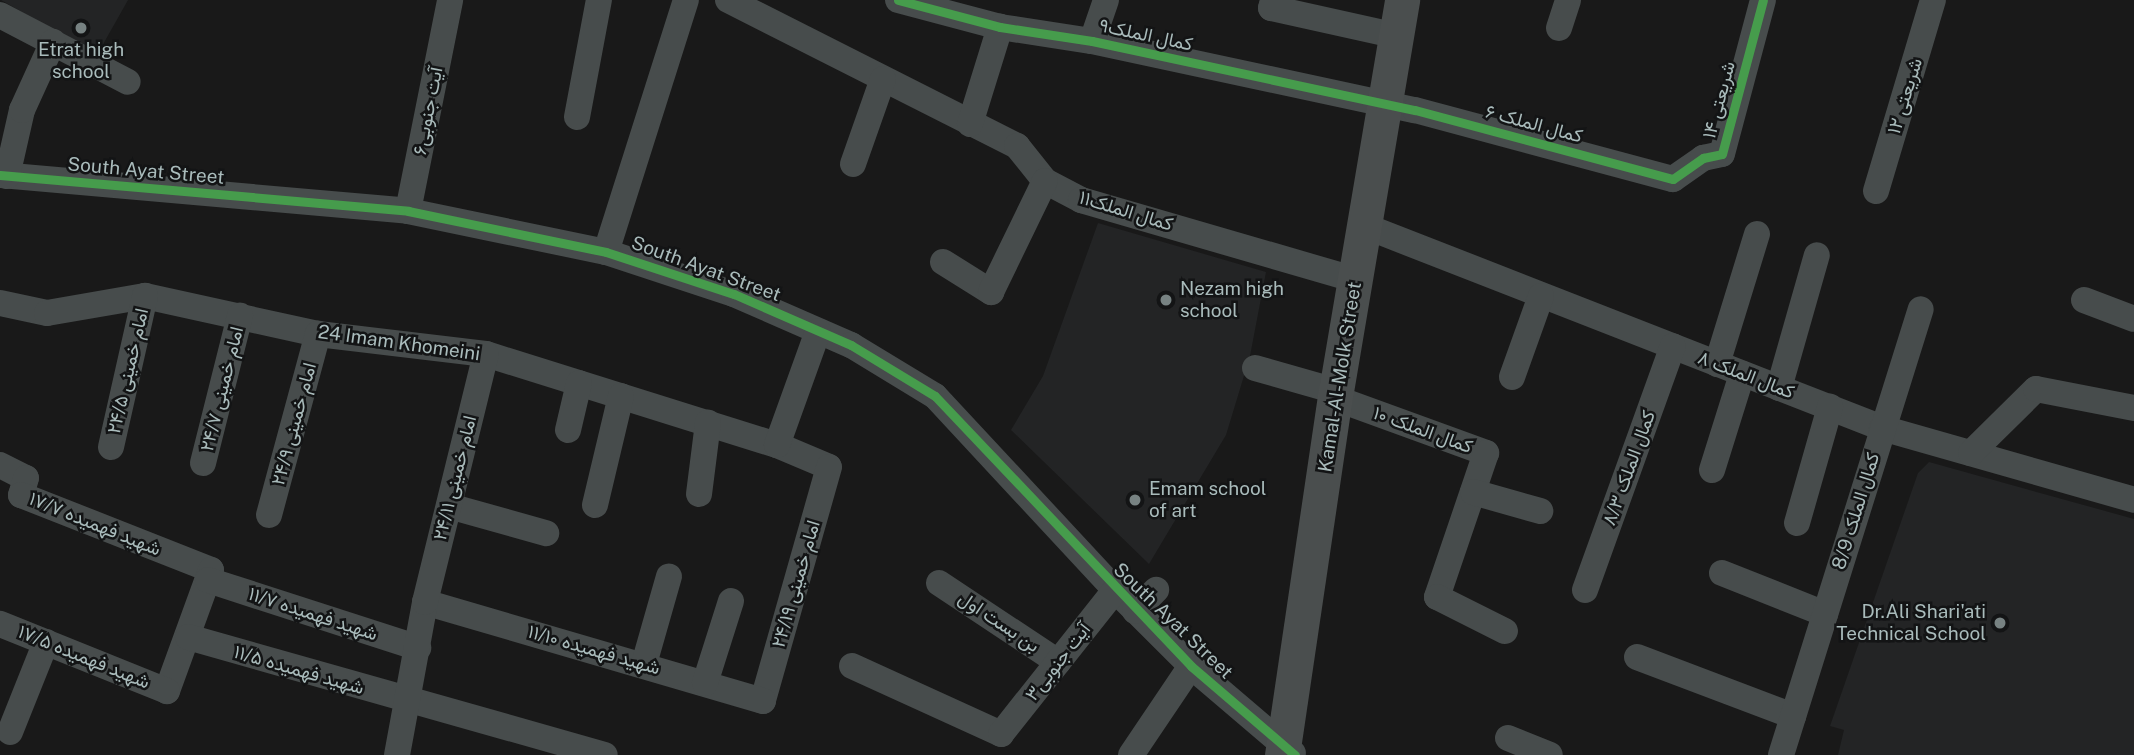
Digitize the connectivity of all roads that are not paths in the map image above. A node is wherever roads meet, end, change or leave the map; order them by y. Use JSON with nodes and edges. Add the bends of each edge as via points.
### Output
{"nodes":[{"id":1,"x":599,"y":0,"type":"edge"},
{"id":2,"x":686,"y":0,"type":"edge"},
{"id":3,"x":728,"y":0,"type":"edge"},
{"id":4,"x":898,"y":0,"type":"edge"},
{"id":5,"x":1106,"y":0,"type":"edge"},
{"id":6,"x":1273,"y":0,"type":"edge"},
{"id":7,"x":1402,"y":0,"type":"edge"},
{"id":8,"x":1566,"y":0,"type":"edge"},
{"id":9,"x":1763,"y":0,"type":"edge"},
{"id":10,"x":1933,"y":0,"type":"edge"},
{"id":11,"x":449,"y":6,"type":"edge"},
{"id":12,"x":945,"y":6,"type":"edge"},
{"id":13,"x":0,"y":15,"type":"edge"},
{"id":14,"x":1000,"y":27,"type":"junction"},
{"id":15,"x":1559,"y":28,"type":"dead end"},
{"id":16,"x":1396,"y":36,"type":"junction"},
{"id":17,"x":1092,"y":41,"type":"junction"},
{"id":18,"x":53,"y":42,"type":"junction"},
{"id":19,"x":883,"y":79,"type":"junction"},
{"id":20,"x":128,"y":82,"type":"dead end"},
{"id":21,"x":1387,"y":103,"type":"junction"},
{"id":22,"x":577,"y":117,"type":"dead end"},
{"id":23,"x":970,"y":124,"type":"junction"},
{"id":24,"x":853,"y":164,"type":"dead end"},
{"id":25,"x":3,"y":175,"type":"edge"},
{"id":26,"x":1673,"y":179,"type":"joint"},
{"id":27,"x":1045,"y":181,"type":"junction"},
{"id":28,"x":1876,"y":191,"type":"dead end"},
{"id":29,"x":408,"y":211,"type":"junction"},
{"id":30,"x":1365,"y":226,"type":"junction"},
{"id":31,"x":1757,"y":234,"type":"dead end"},
{"id":32,"x":606,"y":252,"type":"junction"},
{"id":33,"x":1817,"y":255,"type":"dead end"},
{"id":34,"x":943,"y":262,"type":"dead end"},
{"id":35,"x":1356,"y":280,"type":"junction"},
{"id":36,"x":145,"y":296,"type":"junction"},
{"id":37,"x":1541,"y":296,"type":"junction"},
{"id":38,"x":2084,"y":300,"type":"dead end"},
{"id":39,"x":0,"y":303,"type":"edge"},
{"id":40,"x":1921,"y":309,"type":"dead end"},
{"id":41,"x":240,"y":316,"type":"junction"},
{"id":42,"x":2134,"y":319,"type":"edge"},
{"id":43,"x":818,"y":331,"type":"junction"},
{"id":44,"x":318,"y":334,"type":"junction"},
{"id":45,"x":1673,"y":346,"type":"junction"},
{"id":46,"x":486,"y":354,"type":"junction"},
{"id":47,"x":1717,"y":364,"type":"junction"},
{"id":48,"x":1255,"y":368,"type":"dead end"},
{"id":49,"x":1742,"y":374,"type":"junction"},
{"id":50,"x":1512,"y":377,"type":"dead end"},
{"id":51,"x":579,"y":383,"type":"junction"},
{"id":52,"x":1779,"y":388,"type":"junction"},
{"id":53,"x":1335,"y":395,"type":"junction"},
{"id":54,"x":621,"y":396,"type":"junction"},
{"id":55,"x":1830,"y":407,"type":"junction"},
{"id":56,"x":2134,"y":408,"type":"edge"},
{"id":57,"x":708,"y":423,"type":"junction"},
{"id":58,"x":1882,"y":428,"type":"junction"},
{"id":59,"x":568,"y":430,"type":"dead end"},
{"id":60,"x":777,"y":444,"type":"junction"},
{"id":61,"x":111,"y":447,"type":"dead end"},
{"id":62,"x":1971,"y":453,"type":"junction"},
{"id":63,"x":203,"y":463,"type":"dead end"},
{"id":64,"x":0,"y":466,"type":"edge"},
{"id":65,"x":829,"y":467,"type":"joint"},
{"id":66,"x":1712,"y":470,"type":"dead end"},
{"id":67,"x":1473,"y":492,"type":"junction"},
{"id":68,"x":699,"y":494,"type":"dead end"},
{"id":69,"x":2134,"y":500,"type":"edge"},
{"id":70,"x":596,"y":505,"type":"dead end"},
{"id":71,"x":449,"y":506,"type":"junction"},
{"id":72,"x":1540,"y":511,"type":"dead end"},
{"id":73,"x":269,"y":515,"type":"dead end"},
{"id":74,"x":1797,"y":523,"type":"dead end"},
{"id":75,"x":546,"y":533,"type":"dead end"},
{"id":76,"x":1722,"y":573,"type":"dead end"},
{"id":77,"x":210,"y":575,"type":"junction"},
{"id":78,"x":669,"y":576,"type":"dead end"},
{"id":79,"x":939,"y":583,"type":"dead end"},
{"id":80,"x":1115,"y":590,"type":"junction"},
{"id":81,"x":1156,"y":590,"type":"dead end"},
{"id":82,"x":1585,"y":590,"type":"dead end"},
{"id":83,"x":731,"y":601,"type":"dead end"},
{"id":84,"x":425,"y":602,"type":"junction"},
{"id":85,"x":1135,"y":611,"type":"junction"},
{"id":86,"x":1825,"y":614,"type":"junction"},
{"id":87,"x":0,"y":624,"type":"edge"},
{"id":88,"x":1505,"y":631,"type":"dead end"},
{"id":89,"x":188,"y":637,"type":"junction"},
{"id":90,"x":46,"y":642,"type":"junction"},
{"id":91,"x":418,"y":648,"type":"junction"},
{"id":92,"x":1637,"y":657,"type":"dead end"},
{"id":93,"x":1058,"y":662,"type":"junction"},
{"id":94,"x":644,"y":664,"type":"junction"},
{"id":95,"x":852,"y":666,"type":"dead end"},
{"id":96,"x":1191,"y":666,"type":"junction"},
{"id":97,"x":705,"y":683,"type":"junction"},
{"id":98,"x":763,"y":701,"type":"joint"},
{"id":99,"x":410,"y":702,"type":"junction"},
{"id":100,"x":1793,"y":716,"type":"junction"},
{"id":101,"x":10,"y":732,"type":"dead end"},
{"id":102,"x":1508,"y":738,"type":"dead end"},
{"id":103,"x":1287,"y":752,"type":"edge"},
{"id":104,"x":397,"y":755,"type":"edge"},
{"id":105,"x":605,"y":755,"type":"edge"},
{"id":106,"x":1131,"y":755,"type":"edge"},
{"id":107,"x":1550,"y":755,"type":"edge"},
{"id":108,"x":1781,"y":755,"type":"edge"}],
"edges":[{"from":1,"to":22,"type":"street"},
{"from":2,"to":32,"type":"street"},
{"from":3,"to":19,"type":"street","name":"کمال الملک۱۱"},
{"from":4,"to":12,"type":"street","name":"کمال الملک۹"},
{"from":5,"to":17,"type":"street"},
{"from":6,"to":16,"type":"street","via":[[1271,8]]},
{"from":7,"to":16,"type":"main road","name":"Kamal-Al-Molk Street"},
{"from":8,"to":15,"type":"street"},
{"from":9,"to":26,"type":"street","name":"شریعتی ۱۴","via":[[1723,155],[1703,158]]},
{"from":10,"to":28,"type":"street","name":"شریعتی ۱۲"},
{"from":11,"to":29,"type":"street","name":"آیت جنوبی۶"},
{"from":12,"to":14,"type":"street","name":"کمال الملک۹"},
{"from":13,"to":18,"type":"street"},
{"from":14,"to":17,"type":"street","name":"کمال الملک۹"},
{"from":14,"to":23,"type":"street"},
{"from":16,"to":21,"type":"main road","name":"Kamal-Al-Molk Street"},
{"from":17,"to":21,"type":"street","name":"کمال الملک۹"},
{"from":18,"to":20,"type":"street"},
{"from":18,"to":25,"type":"street","via":[[22,110]]},
{"from":19,"to":23,"type":"street","name":"کمال الملک۱۱"},
{"from":19,"to":24,"type":"street"},
{"from":21,"to":26,"type":"street","name":"کمال الملک ۶"},
{"from":21,"to":30,"type":"main road","name":"Kamal-Al-Molk Street"},
{"from":23,"to":27,"type":"street","name":"کمال الملک۱۱","via":[[1017,146]]},
{"from":25,"to":29,"type":"street","name":"South Ayat Street"},
{"from":27,"to":34,"type":"street","via":[[991,292]]},
{"from":27,"to":35,"type":"street","name":"کمال الملک۱۱","via":[[1081,200]]},
{"from":29,"to":32,"type":"street","name":"South Ayat Street"},
{"from":30,"to":35,"type":"main road","name":"Kamal-Al-Molk Street"},
{"from":30,"to":37,"type":"street","name":"کمال الملک ۸"},
{"from":31,"to":47,"type":"street"},
{"from":32,"to":43,"type":"street","name":"South Ayat Street","via":[[734,293]]},
{"from":33,"to":52,"type":"street"},
{"from":35,"to":53,"type":"main road","name":"Kamal-Al-Molk Street"},
{"from":36,"to":39,"type":"street","name":"24 Imam Khomeini","via":[[47,313]]},
{"from":36,"to":41,"type":"street","name":"24 Imam Khomeini"},
{"from":36,"to":61,"type":"street","name":"امام خمینی ۲۴/۵"},
{"from":37,"to":45,"type":"street","name":"کمال الملک ۸"},
{"from":37,"to":50,"type":"street"},
{"from":38,"to":42,"type":"street"},
{"from":40,"to":58,"type":"street","name":"کمال الملک 8/9"},
{"from":41,"to":44,"type":"street","name":"24 Imam Khomeini"},
{"from":41,"to":63,"type":"street","name":"امام خمینی ۲۴/۷"},
{"from":43,"to":60,"type":"street"},
{"from":43,"to":80,"type":"street","name":"South Ayat Street","via":[[851,345],[935,396]]},
{"from":44,"to":46,"type":"street","name":"24 Imam Khomeini"},
{"from":44,"to":73,"type":"street","name":"امام خمینی ۲۴/۹"},
{"from":45,"to":47,"type":"street","name":"کمال الملک ۸"},
{"from":45,"to":82,"type":"street","name":"کمال الملک ۸/۳"},
{"from":46,"to":51,"type":"street","name":"24 Imam Khomeini"},
{"from":46,"to":71,"type":"street","name":"امام خمینی ۲۴/۱۱"},
{"from":47,"to":49,"type":"street","name":"کمال الملک ۸"},
{"from":48,"to":53,"type":"street"},
{"from":49,"to":52,"type":"street","name":"کمال الملک ۸"},
{"from":49,"to":66,"type":"street"},
{"from":51,"to":54,"type":"street","name":"24 Imam Khomeini"},
{"from":51,"to":59,"type":"street"},
{"from":52,"to":55,"type":"street","name":"کمال الملک ۸"},
{"from":53,"to":67,"type":"street","name":"کمال الملک ۱۰","via":[[1486,453]]},
{"from":53,"to":103,"type":"main road","name":"Kamal-Al-Molk Street"},
{"from":54,"to":57,"type":"street","name":"24 Imam Khomeini"},
{"from":54,"to":70,"type":"street"},
{"from":55,"to":58,"type":"street","name":"کمال الملک ۸"},
{"from":55,"to":74,"type":"street"},
{"from":56,"to":62,"type":"street","via":[[2036,389]]},
{"from":57,"to":60,"type":"street","name":"24 Imam Khomeini"},
{"from":57,"to":68,"type":"street"},
{"from":58,"to":62,"type":"street","name":"کمال الملک ۸"},
{"from":58,"to":86,"type":"street","name":"کمال الملک 8/9"},
{"from":60,"to":65,"type":"street","name":"24 Imam Khomeini"},
{"from":62,"to":69,"type":"street","name":"کمال الملک ۸"},
{"from":64,"to":77,"type":"street","name":"شهید فهمیده ۱۷/۷","via":[[26,478],[21,495]]},
{"from":65,"to":98,"type":"street","name":"امام خمینی ۲۴/۱۹"},
{"from":67,"to":72,"type":"street"},
{"from":67,"to":88,"type":"street","name":"کمال الملک ۱۰","via":[[1437,597]]},
{"from":71,"to":75,"type":"street"},
{"from":71,"to":84,"type":"street","name":"امام خمینی ۲۴/۱۱"},
{"from":76,"to":86,"type":"street"},
{"from":77,"to":89,"type":"street"},
{"from":77,"to":91,"type":"street","name":"شهید فهمیده ۱۱/۷"},
{"from":78,"to":94,"type":"street"},
{"from":79,"to":93,"type":"street","name":"بن بست اول"},
{"from":80,"to":85,"type":"street","name":"South Ayat Street"},
{"from":80,"to":93,"type":"street","name":"آیت جنوبی۳"},
{"from":81,"to":85,"type":"street"},
{"from":83,"to":97,"type":"street"},
{"from":84,"to":91,"type":"street","name":"امام خمینی ۲۴/۱۱"},
{"from":84,"to":94,"type":"street","name":"شهید فهمیده ۱۱/۱۰"},
{"from":85,"to":96,"type":"street","name":"South Ayat Street"},
{"from":86,"to":100,"type":"street","name":"کمال الملک 8/9"},
{"from":87,"to":90,"type":"street","name":"شهید فهمیده ۱۷/۵"},
{"from":89,"to":90,"type":"street","name":"شهید فهمیده ۱۷/۵","via":[[167,691]]},
{"from":89,"to":99,"type":"street","name":"شهید فهمیده ۱۱/۵"},
{"from":90,"to":101,"type":"street"},
{"from":91,"to":99,"type":"street","name":"امام خمینی ۲۴/۱۱"},
{"from":92,"to":100,"type":"street"},
{"from":93,"to":95,"type":"street","name":"آیت جنوبی۳","via":[[1001,734]]},
{"from":94,"to":97,"type":"street","name":"شهید فهمیده ۱۱/۱۰"},
{"from":96,"to":103,"type":"street","name":"South Ayat Street"},
{"from":96,"to":106,"type":"street"},
{"from":97,"to":98,"type":"street","name":"شهید فهمیده ۱۱/۱۰"},
{"from":99,"to":104,"type":"street","name":"امام خمینی ۲۴/۱۱"},
{"from":99,"to":105,"type":"street","name":"شهید فهمیده ۱۱/۵"},
{"from":100,"to":108,"type":"street","name":"کمال الملک 8/9"},
{"from":102,"to":107,"type":"street"}]}
